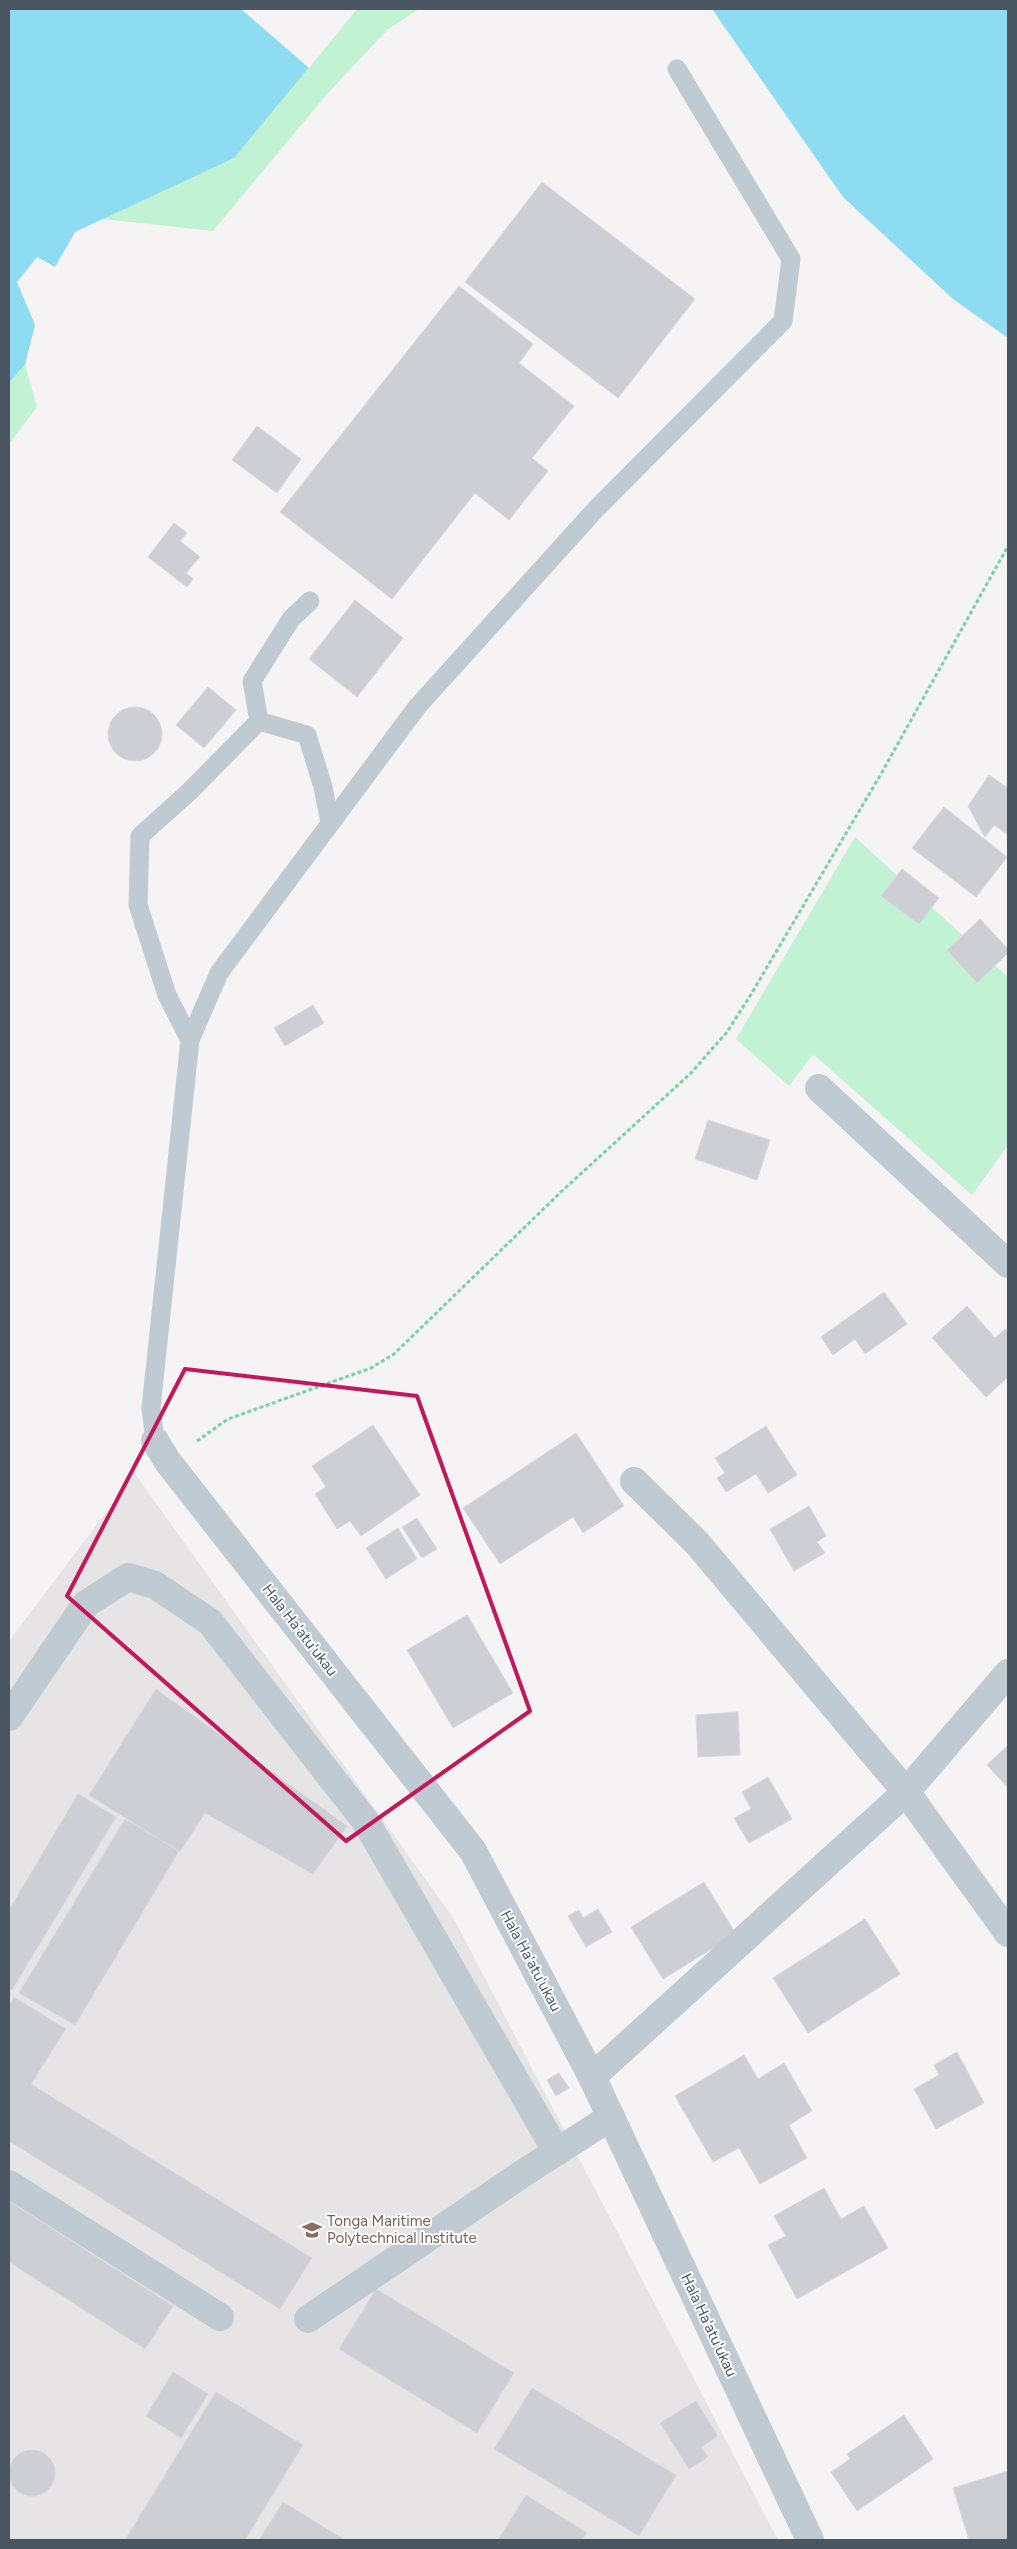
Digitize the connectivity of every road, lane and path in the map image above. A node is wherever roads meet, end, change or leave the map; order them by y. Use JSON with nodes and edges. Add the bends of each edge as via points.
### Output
{"nodes":[{"id":1,"x":676,"y":69,"type":"dead end"},
{"id":2,"x":1008,"y":546,"type":"edge"},
{"id":3,"x":310,"y":601,"type":"dead end"},
{"id":4,"x":259,"y":721,"type":"junction"},
{"id":5,"x":330,"y":823,"type":"junction"},
{"id":6,"x":190,"y":1040,"type":"junction"},
{"id":7,"x":819,"y":1088,"type":"dead end"},
{"id":8,"x":1008,"y":1264,"type":"edge"},
{"id":9,"x":155,"y":1441,"type":"joint"},
{"id":10,"x":175,"y":1470,"type":"junction"},
{"id":11,"x":634,"y":1481,"type":"dead end"},
{"id":12,"x":1008,"y":1673,"type":"edge"},
{"id":13,"x":9,"y":1717,"type":"edge"},
{"id":14,"x":906,"y":1792,"type":"junction"},
{"id":15,"x":1008,"y":1933,"type":"edge"},
{"id":16,"x":592,"y":2077,"type":"junction"},
{"id":17,"x":611,"y":2117,"type":"junction"},
{"id":18,"x":557,"y":2152,"type":"junction"},
{"id":19,"x":9,"y":2184,"type":"edge"},
{"id":20,"x":220,"y":2317,"type":"dead end"},
{"id":21,"x":308,"y":2319,"type":"dead end"},
{"id":22,"x":810,"y":2540,"type":"edge"}],
"edges":[{"from":1,"to":5,"type":"lane","via":[[791,259],[783,321],[596,509],[424,699]]},
{"from":2,"to":10,"type":"path","via":[[881,774],[750,996],[727,1032],[697,1066],[394,1354],[371,1368],[228,1419],[192,1445]]},
{"from":3,"to":4,"type":"lane","via":[[291,619],[252,681]]},
{"from":4,"to":5,"type":"lane","via":[[307,735],[324,787]]},
{"from":4,"to":6,"type":"lane","via":[[140,836],[138,905],[167,995]]},
{"from":5,"to":6,"type":"lane","via":[[219,973]]},
{"from":6,"to":9,"type":"lane","via":[[151,1408]]},
{"from":7,"to":8,"type":"street"},
{"from":9,"to":10,"type":"street","name":"Hala Ha'atu'ukau"},
{"from":10,"to":16,"type":"street","name":"Hala Ha'atu'ukau","via":[[473,1851]]},
{"from":11,"to":14,"type":"street","via":[[697,1543]]},
{"from":12,"to":14,"type":"street"},
{"from":13,"to":18,"type":"street","via":[[86,1604],[128,1577],[155,1585],[210,1622],[366,1822]]},
{"from":14,"to":15,"type":"street"},
{"from":14,"to":16,"type":"street"},
{"from":16,"to":17,"type":"street","name":"Hala Ha'atu'ukau"},
{"from":17,"to":18,"type":"street"},
{"from":17,"to":22,"type":"street","name":"Hala Ha'atu'ukau"},
{"from":18,"to":21,"type":"street"},
{"from":19,"to":20,"type":"street"}]}
